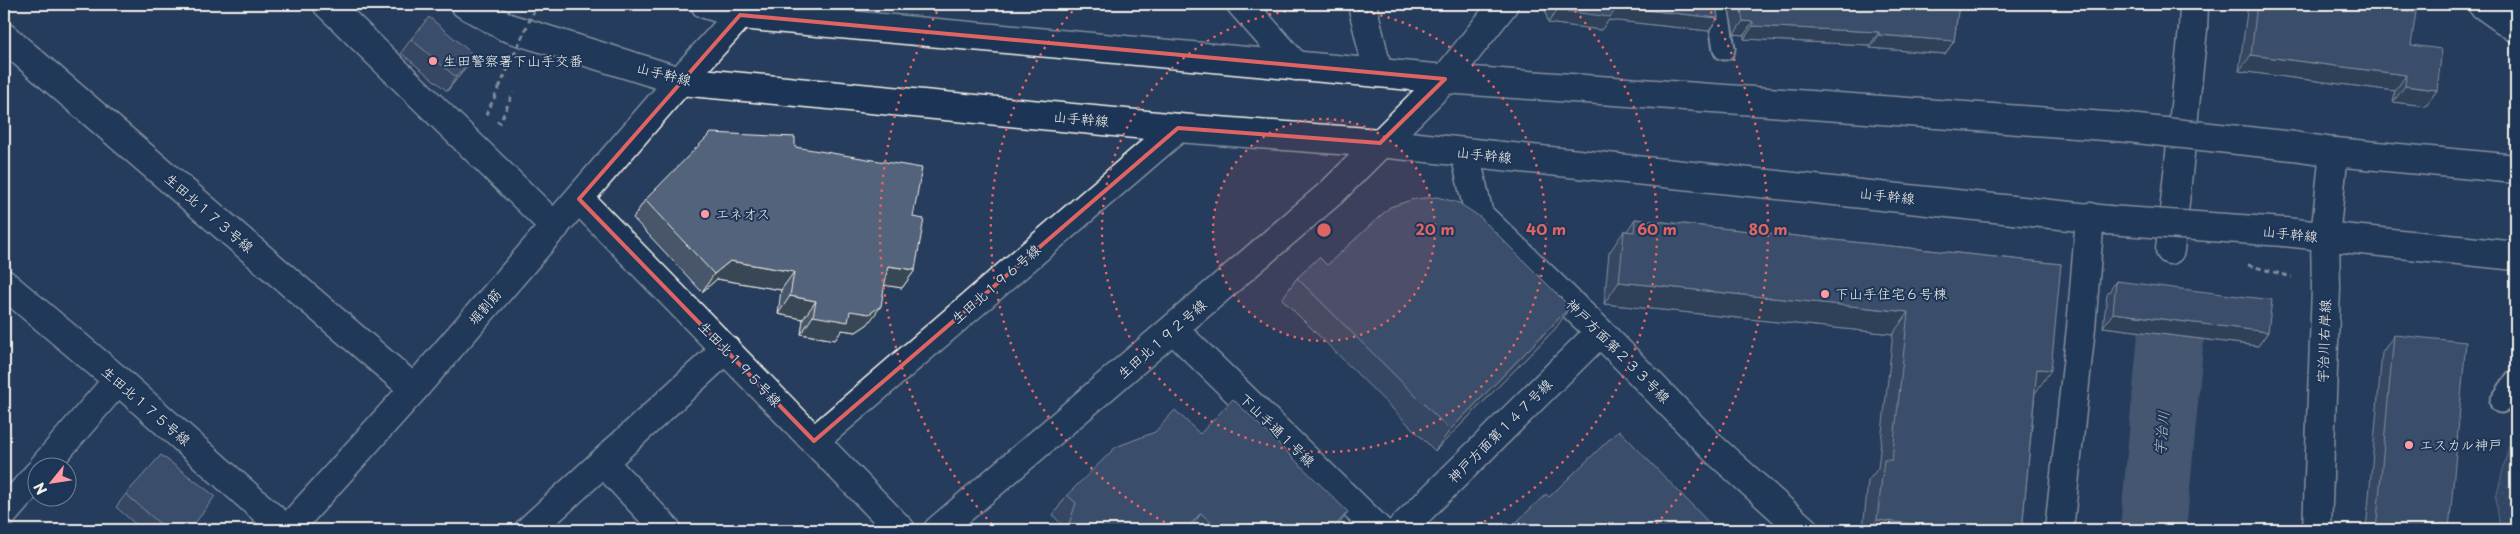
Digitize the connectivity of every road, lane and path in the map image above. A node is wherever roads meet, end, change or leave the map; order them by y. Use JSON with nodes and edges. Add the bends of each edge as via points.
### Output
{"nodes":[{"id":1,"x":327,"y":4,"type":"edge"},
{"id":2,"x":465,"y":4,"type":"edge"},
{"id":3,"x":537,"y":4,"type":"edge"},
{"id":4,"x":705,"y":4,"type":"edge"},
{"id":5,"x":1241,"y":4,"type":"edge"},
{"id":6,"x":1362,"y":4,"type":"edge"},
{"id":7,"x":1504,"y":4,"type":"edge"},
{"id":8,"x":1718,"y":4,"type":"edge"},
{"id":9,"x":2482,"y":4,"type":"edge"},
{"id":10,"x":745,"y":9,"type":"edge"},
{"id":11,"x":2193,"y":16,"type":"edge"},
{"id":12,"x":2516,"y":28,"type":"edge"},
{"id":13,"x":4,"y":37,"type":"edge"},
{"id":14,"x":1724,"y":49,"type":"dead end"},
{"id":15,"x":1296,"y":66,"type":"junction"},
{"id":16,"x":1378,"y":73,"type":"junction"},
{"id":17,"x":1445,"y":79,"type":"junction"},
{"id":18,"x":680,"y":81,"type":"junction"},
{"id":19,"x":513,"y":93,"type":"dead end"},
{"id":20,"x":1178,"y":128,"type":"junction"},
{"id":21,"x":1380,"y":143,"type":"junction"},
{"id":22,"x":2334,"y":152,"type":"junction"},
{"id":23,"x":1465,"y":153,"type":"junction"},
{"id":24,"x":2516,"y":169,"type":"edge"},
{"id":25,"x":579,"y":199,"type":"junction"},
{"id":26,"x":2099,"y":218,"type":"junction"},
{"id":27,"x":555,"y":227,"type":"junction"},
{"id":28,"x":2325,"y":237,"type":"junction"},
{"id":29,"x":2170,"y":250,"type":"dead end"},
{"id":30,"x":2516,"y":256,"type":"edge"},
{"id":31,"x":4,"y":284,"type":"edge"},
{"id":32,"x":1174,"y":330,"type":"junction"},
{"id":33,"x":1600,"y":332,"type":"junction"},
{"id":34,"x":726,"y":349,"type":"junction"},
{"id":35,"x":118,"y":380,"type":"junction"},
{"id":36,"x":2516,"y":380,"type":"edge"},
{"id":37,"x":414,"y":389,"type":"junction"},
{"id":38,"x":2500,"y":402,"type":"dead end"},
{"id":39,"x":814,"y":440,"type":"junction"},
{"id":40,"x":53,"y":456,"type":"edge"},
{"id":41,"x":603,"y":462,"type":"junction"},
{"id":42,"x":28,"y":485,"type":"edge"},
{"id":43,"x":4,"y":513,"type":"edge"},
{"id":44,"x":286,"y":530,"type":"edge"},
{"id":45,"x":528,"y":530,"type":"edge"},
{"id":46,"x":667,"y":530,"type":"edge"},
{"id":47,"x":901,"y":530,"type":"edge"},
{"id":48,"x":938,"y":530,"type":"edge"},
{"id":49,"x":1379,"y":530,"type":"edge"},
{"id":50,"x":1400,"y":530,"type":"edge"},
{"id":51,"x":1804,"y":530,"type":"edge"},
{"id":52,"x":2059,"y":530,"type":"edge"},
{"id":53,"x":2317,"y":530,"type":"edge"}],
"edges":[{"from":1,"to":27,"type":"street"},
{"from":2,"to":18,"type":"street","name":"山手幹線","via":[[506,27]]},
{"from":3,"to":19,"type":"path","bridge":true,"via":[[486,116],[500,123]]},
{"from":4,"to":10,"type":"street"},
{"from":5,"to":15,"type":"street"},
{"from":6,"to":16,"type":"street"},
{"from":7,"to":17,"type":"street","name":"生田北１９２号線"},
{"from":8,"to":14,"type":"lane"},
{"from":9,"to":12,"type":"street"},
{"from":10,"to":15,"type":"street"},
{"from":10,"to":18,"type":"street","name":"堀割筋"},
{"from":11,"to":29,"type":"street"},
{"from":13,"to":37,"type":"street","name":"生田北１７３号線"},
{"from":15,"to":16,"type":"street"},
{"from":16,"to":17,"type":"street"},
{"from":17,"to":21,"type":"street","name":"生田北１９２号線"},
{"from":17,"to":22,"type":"street","bridge":true,"via":[[2119,127]]},
{"from":18,"to":20,"type":"street","name":"山手幹線"},
{"from":18,"to":25,"type":"street","name":"堀割筋"},
{"from":20,"to":21,"type":"street","name":"山手幹線"},
{"from":20,"to":39,"type":"street","name":"生田北１９６号線"},
{"from":21,"to":23,"type":"street","name":"山手幹線"},
{"from":21,"to":32,"type":"street","name":"生田北１９２号線","via":[[1332,192]]},
{"from":22,"to":24,"type":"street"},
{"from":22,"to":28,"type":"street","name":"宇治川右岸線"},
{"from":23,"to":26,"type":"street","name":"山手幹線"},
{"from":23,"to":33,"type":"street","name":"神戸方面第２３３号線","via":[[1479,215]]},
{"from":25,"to":27,"type":"street","name":"堀割筋"},
{"from":25,"to":34,"type":"street","name":"生田北１９５号線"},
{"from":26,"to":28,"type":"street","name":"山手幹線","bridge":true},
{"from":26,"to":52,"type":"street","via":[[2081,328]]},
{"from":27,"to":37,"type":"street","name":"堀割筋"},
{"from":28,"to":30,"type":"street","name":"山手幹線"},
{"from":28,"to":53,"type":"street","name":"宇治川右岸線"},
{"from":31,"to":35,"type":"street","name":"生田北１７５号線"},
{"from":32,"to":48,"type":"street","name":"生田北１９２号線"},
{"from":32,"to":49,"type":"street","name":"下山手通１号線"},
{"from":33,"to":50,"type":"street","name":"神戸方面第１４７号線"},
{"from":33,"to":51,"type":"street","name":"神戸方面第２３３号線","via":[[1715,450]]},
{"from":34,"to":39,"type":"street","name":"生田北１９５号線"},
{"from":34,"to":41,"type":"street"},
{"from":35,"to":40,"type":"street"},
{"from":35,"to":44,"type":"street","name":"生田北１７５号線"},
{"from":36,"to":38,"type":"lane"},
{"from":37,"to":44,"type":"street","name":"堀割筋"},
{"from":39,"to":47,"type":"street","name":"生田北１９５号線"},
{"from":41,"to":45,"type":"street"},
{"from":41,"to":46,"type":"street"},
{"from":42,"to":43,"type":"street"}]}
